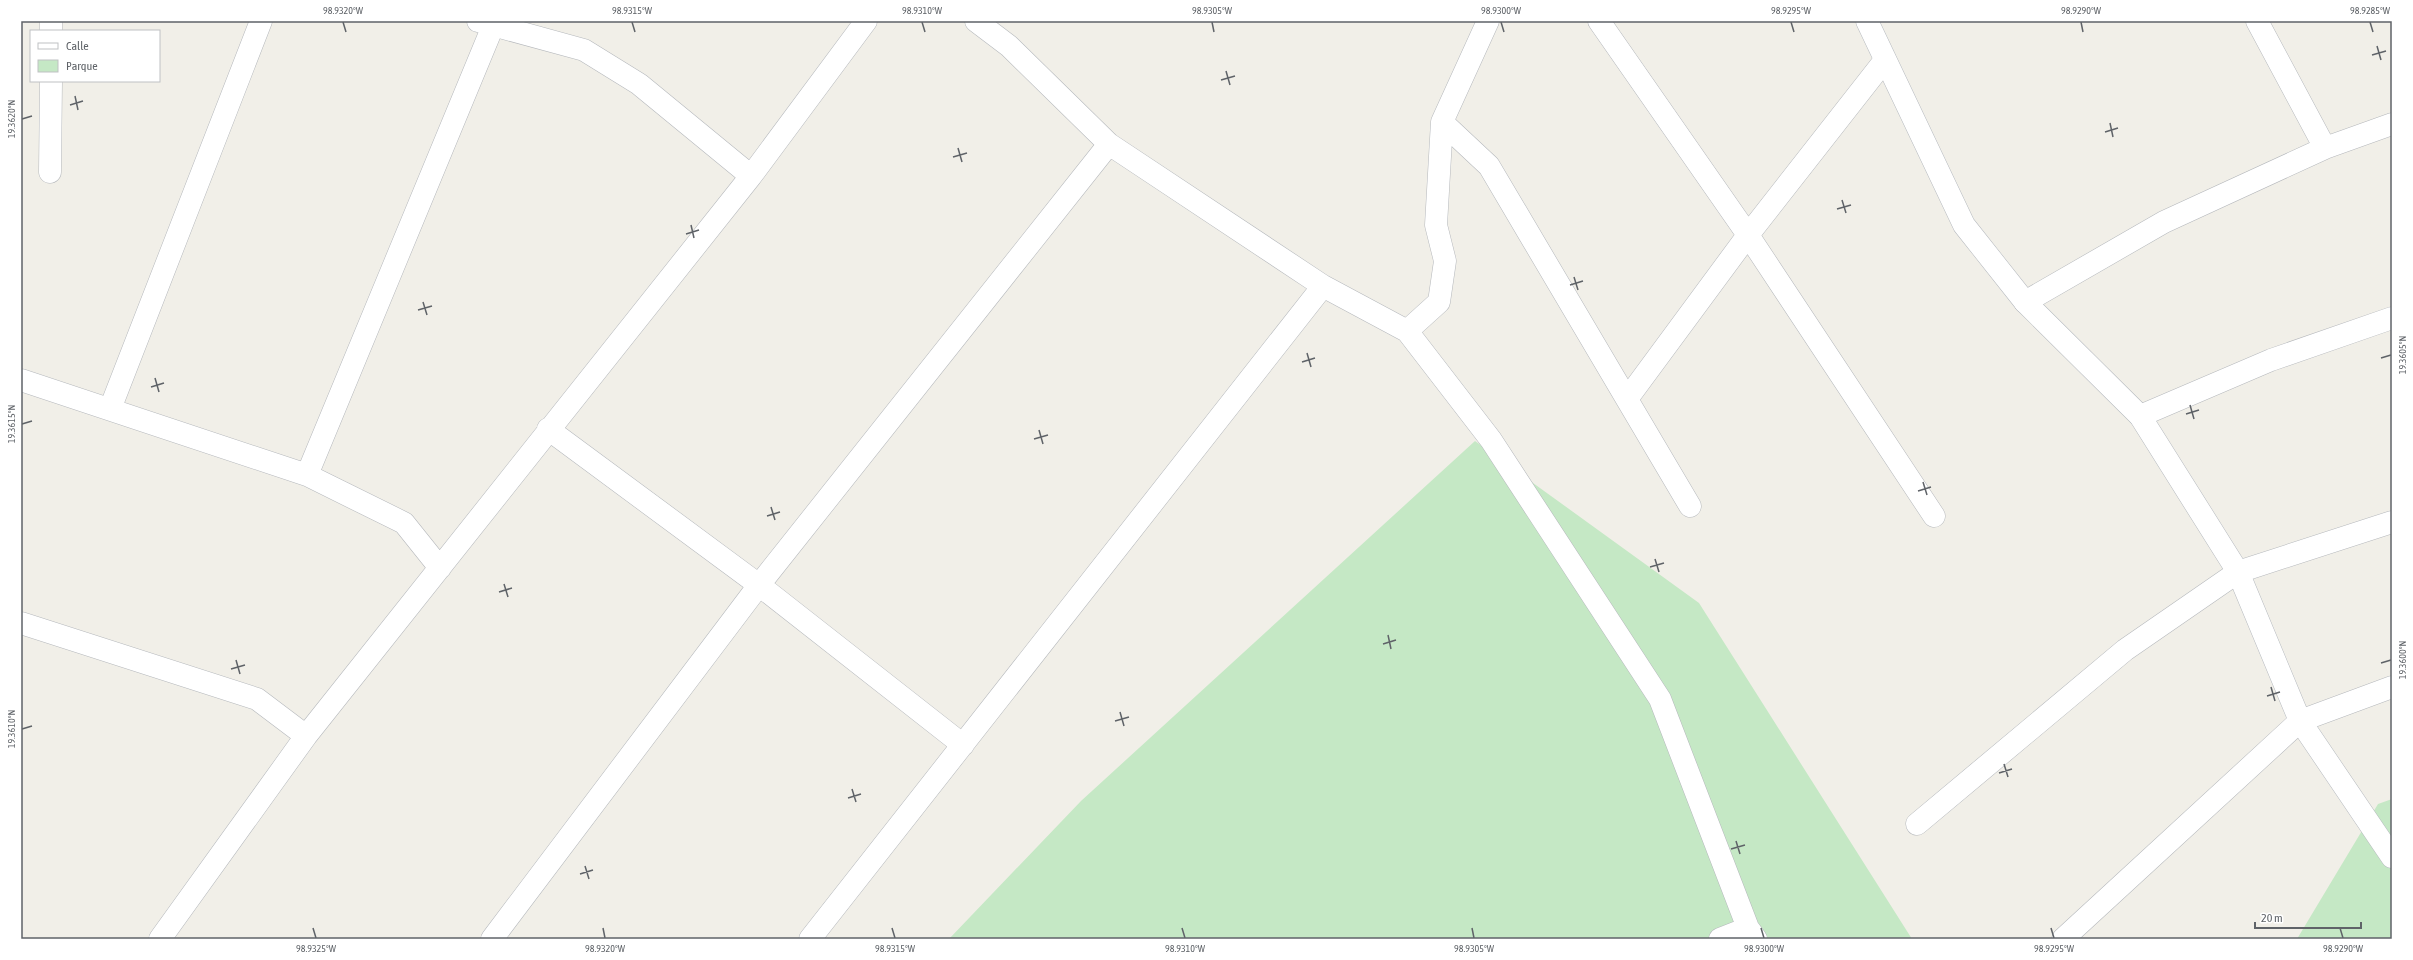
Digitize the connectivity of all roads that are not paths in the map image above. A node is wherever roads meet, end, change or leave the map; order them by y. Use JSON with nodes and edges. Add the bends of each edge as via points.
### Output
{"nodes":[{"id":1,"x":261,"y":21,"type":"edge"},
{"id":2,"x":866,"y":21,"type":"edge"},
{"id":3,"x":976,"y":21,"type":"edge"},
{"id":4,"x":1488,"y":21,"type":"edge"},
{"id":5,"x":1599,"y":21,"type":"edge"},
{"id":6,"x":1867,"y":21,"type":"edge"},
{"id":7,"x":2257,"y":21,"type":"edge"},
{"id":8,"x":486,"y":24,"type":"edge"},
{"id":9,"x":1885,"y":60,"type":"junction"},
{"id":10,"x":51,"y":82,"type":"edge"},
{"id":11,"x":1442,"y":122,"type":"junction"},
{"id":12,"x":2392,"y":124,"type":"edge"},
{"id":13,"x":1109,"y":144,"type":"junction"},
{"id":14,"x":2325,"y":148,"type":"junction"},
{"id":15,"x":50,"y":172,"type":"dead end"},
{"id":16,"x":751,"y":176,"type":"junction"},
{"id":17,"x":1748,"y":235,"type":"junction"},
{"id":18,"x":1323,"y":286,"type":"junction"},
{"id":19,"x":2025,"y":302,"type":"junction"},
{"id":20,"x":2392,"y":318,"type":"edge"},
{"id":21,"x":1407,"y":331,"type":"junction"},
{"id":22,"x":21,"y":380,"type":"edge"},
{"id":23,"x":1628,"y":399,"type":"junction"},
{"id":24,"x":110,"y":409,"type":"junction"},
{"id":25,"x":2140,"y":416,"type":"junction"},
{"id":26,"x":548,"y":429,"type":"junction"},
{"id":27,"x":307,"y":475,"type":"junction"},
{"id":28,"x":1690,"y":506,"type":"dead end"},
{"id":29,"x":1934,"y":516,"type":"dead end"},
{"id":30,"x":2392,"y":522,"type":"edge"},
{"id":31,"x":440,"y":568,"type":"junction"},
{"id":32,"x":2238,"y":572,"type":"junction"},
{"id":33,"x":759,"y":585,"type":"junction"},
{"id":34,"x":21,"y":623,"type":"edge"},
{"id":35,"x":2392,"y":688,"type":"edge"},
{"id":36,"x":2300,"y":721,"type":"junction"},
{"id":37,"x":306,"y":736,"type":"junction"},
{"id":38,"x":963,"y":745,"type":"junction"},
{"id":39,"x":1917,"y":824,"type":"dead end"},
{"id":40,"x":2392,"y":857,"type":"edge"},
{"id":41,"x":1752,"y":934,"type":"edge"},
{"id":42,"x":160,"y":939,"type":"edge"},
{"id":43,"x":492,"y":939,"type":"edge"},
{"id":44,"x":810,"y":939,"type":"edge"},
{"id":45,"x":1720,"y":939,"type":"edge"},
{"id":46,"x":2063,"y":939,"type":"edge"}],
"edges":[{"from":1,"to":24,"type":"street"},
{"from":2,"to":16,"type":"street"},
{"from":3,"to":13,"type":"street","via":[[1009,46]]},
{"from":4,"to":11,"type":"street"},
{"from":5,"to":17,"type":"street"},
{"from":6,"to":9,"type":"street"},
{"from":7,"to":14,"type":"street"},
{"from":8,"to":16,"type":"street","via":[[584,50],[639,84]]},
{"from":8,"to":27,"type":"street"},
{"from":9,"to":17,"type":"street"},
{"from":9,"to":19,"type":"street","via":[[1964,225]]},
{"from":10,"to":15,"type":"street"},
{"from":11,"to":21,"type":"street","via":[[1436,225],[1445,261],[1439,302]]},
{"from":11,"to":23,"type":"street","via":[[1489,166]]},
{"from":12,"to":14,"type":"street"},
{"from":13,"to":18,"type":"street"},
{"from":13,"to":33,"type":"street"},
{"from":14,"to":19,"type":"street","via":[[2164,222]]},
{"from":16,"to":26,"type":"street"},
{"from":17,"to":23,"type":"street"},
{"from":17,"to":29,"type":"street"},
{"from":18,"to":21,"type":"street"},
{"from":18,"to":38,"type":"street"},
{"from":19,"to":25,"type":"street"},
{"from":20,"to":25,"type":"street","via":[[2271,360]]},
{"from":21,"to":41,"type":"street","via":[[1492,440],[1660,699]]},
{"from":22,"to":24,"type":"street"},
{"from":23,"to":28,"type":"street"},
{"from":24,"to":27,"type":"street"},
{"from":25,"to":32,"type":"street"},
{"from":26,"to":31,"type":"street"},
{"from":26,"to":33,"type":"street"},
{"from":27,"to":31,"type":"street","via":[[404,523]]},
{"from":30,"to":32,"type":"street"},
{"from":31,"to":37,"type":"street"},
{"from":32,"to":36,"type":"street"},
{"from":32,"to":39,"type":"street","via":[[2125,650]]},
{"from":33,"to":38,"type":"street"},
{"from":33,"to":43,"type":"street"},
{"from":34,"to":37,"type":"street","via":[[257,699]]},
{"from":35,"to":36,"type":"street"},
{"from":36,"to":40,"type":"street"},
{"from":36,"to":46,"type":"street"},
{"from":37,"to":42,"type":"street"},
{"from":38,"to":44,"type":"street"},
{"from":41,"to":45,"type":"street"}]}
